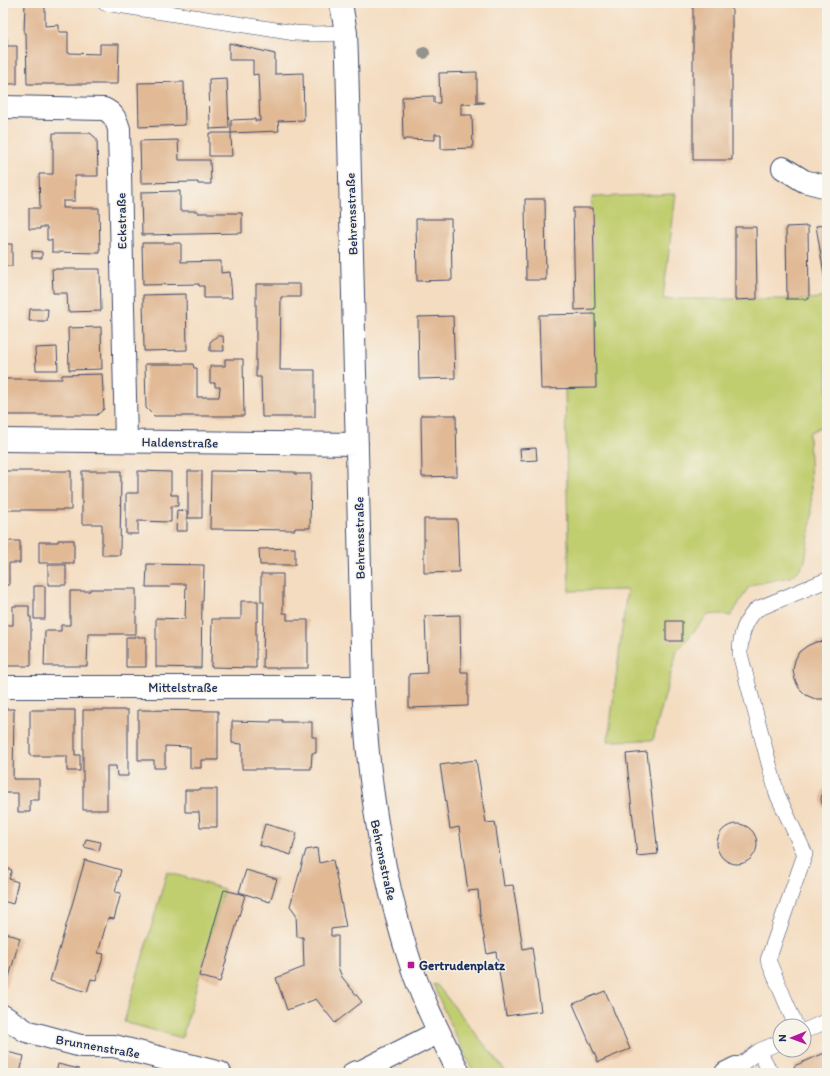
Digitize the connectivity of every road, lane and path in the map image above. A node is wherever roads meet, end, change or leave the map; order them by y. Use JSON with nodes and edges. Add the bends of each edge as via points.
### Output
{"nodes":[{"id":1,"x":105,"y":3,"type":"edge"},
{"id":2,"x":340,"y":3,"type":"edge"},
{"id":3,"x":350,"y":3,"type":"edge"},
{"id":4,"x":346,"y":33,"type":"junction"},
{"id":5,"x":3,"y":106,"type":"edge"},
{"id":6,"x":783,"y":168,"type":"dead end"},
{"id":7,"x":827,"y":187,"type":"edge"},
{"id":8,"x":3,"y":440,"type":"edge"},
{"id":9,"x":126,"y":441,"type":"junction"},
{"id":10,"x":357,"y":444,"type":"junction"},
{"id":11,"x":827,"y":580,"type":"edge"},
{"id":12,"x":3,"y":687,"type":"edge"},
{"id":13,"x":363,"y":687,"type":"junction"},
{"id":14,"x":3,"y":1016,"type":"edge"},
{"id":15,"x":793,"y":1018,"type":"edge"},
{"id":16,"x":827,"y":1022,"type":"edge"},
{"id":17,"x":812,"y":1028,"type":"edge"},
{"id":18,"x":439,"y":1032,"type":"junction"},
{"id":19,"x":772,"y":1045,"type":"edge"},
{"id":20,"x":759,"y":1051,"type":"junction"},
{"id":21,"x":731,"y":1071,"type":"edge"},
{"id":22,"x":220,"y":1073,"type":"edge"},
{"id":23,"x":354,"y":1073,"type":"edge"},
{"id":24,"x":459,"y":1073,"type":"edge"},
{"id":25,"x":771,"y":1073,"type":"edge"}],
"edges":[{"from":1,"to":4,"type":"lane","via":[[295,33]]},
{"from":2,"to":4,"type":"street","name":"Behrensstraße"},
{"from":3,"to":4,"type":"street","name":"Behrensstraße"},
{"from":4,"to":10,"type":"street","name":"Behrensstraße"},
{"from":5,"to":9,"type":"street","name":"Eckstraße","via":[[104,108],[116,119],[119,129]]},
{"from":6,"to":7,"type":"street","via":[[804,181]]},
{"from":8,"to":9,"type":"street","name":"Haldenstraße"},
{"from":9,"to":10,"type":"street","name":"Haldenstraße"},
{"from":10,"to":13,"type":"street","name":"Behrensstraße"},
{"from":11,"to":15,"type":"lane","via":[[757,609],[749,616],[740,640],[740,654],[776,794],[805,854],[768,960]]},
{"from":12,"to":13,"type":"street","name":"Mittelstraße"},
{"from":13,"to":18,"type":"street","name":"Behrensstraße","via":[[368,764],[386,873],[411,965]]},
{"from":14,"to":22,"type":"street","name":"Brunnenstraße","via":[[26,1031],[81,1046],[114,1046]]},
{"from":16,"to":17,"type":"lane"},
{"from":18,"to":23,"type":"street"},
{"from":18,"to":24,"type":"street"},
{"from":19,"to":20,"type":"lane"},
{"from":20,"to":21,"type":"lane"},
{"from":20,"to":25,"type":"lane"}]}
